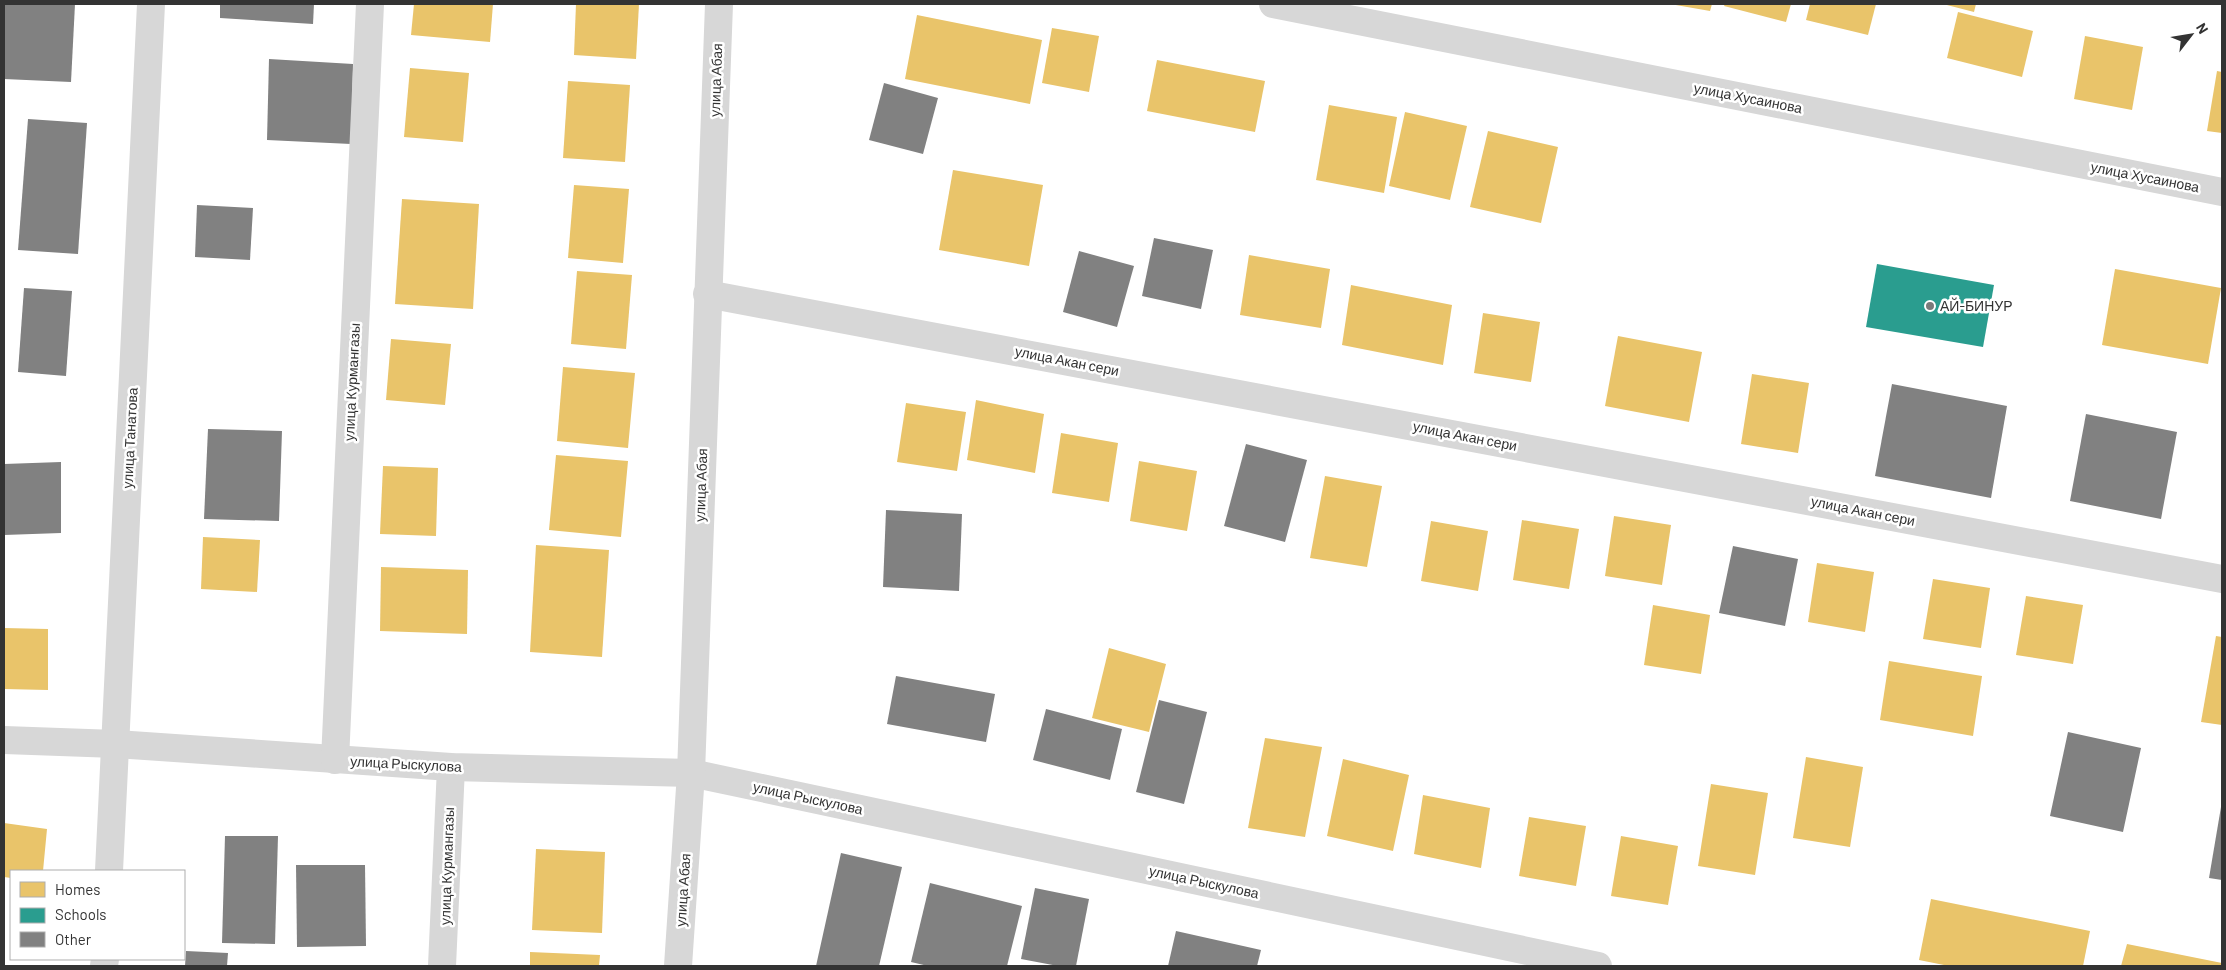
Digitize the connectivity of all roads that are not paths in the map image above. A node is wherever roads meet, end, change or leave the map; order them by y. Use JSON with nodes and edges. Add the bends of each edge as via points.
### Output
{"nodes":[{"id":1,"x":151,"y":4,"type":"edge"},
{"id":2,"x":370,"y":4,"type":"edge"},
{"id":3,"x":719,"y":4,"type":"edge"},
{"id":4,"x":1273,"y":4,"type":"edge"},
{"id":5,"x":2222,"y":192,"type":"edge"},
{"id":6,"x":707,"y":294,"type":"junction"},
{"id":7,"x":2222,"y":579,"type":"edge"},
{"id":8,"x":4,"y":740,"type":"edge"},
{"id":9,"x":116,"y":744,"type":"junction"},
{"id":10,"x":335,"y":760,"type":"junction"},
{"id":11,"x":451,"y":767,"type":"junction"},
{"id":12,"x":691,"y":773,"type":"junction"},
{"id":13,"x":109,"y":870,"type":"edge"},
{"id":14,"x":1587,"y":965,"type":"edge"},
{"id":15,"x":442,"y":966,"type":"edge"},
{"id":16,"x":678,"y":966,"type":"edge"}],
"edges":[{"from":1,"to":9,"type":"street","name":"улица Танатова"},
{"from":2,"to":10,"type":"street","name":"улица Курмангазы"},
{"from":3,"to":6,"type":"street","name":"улица Абая"},
{"from":4,"to":5,"type":"street","name":"улица Хусаинова"},
{"from":6,"to":7,"type":"street","name":"улица Акан сери"},
{"from":6,"to":12,"type":"street","name":"улица Абая"},
{"from":8,"to":9,"type":"street","name":"улица Рыскулова"},
{"from":9,"to":10,"type":"street","name":"улица Рыскулова"},
{"from":9,"to":13,"type":"street","name":"улица Танатова"},
{"from":10,"to":11,"type":"street","name":"улица Рыскулова"},
{"from":11,"to":12,"type":"street","name":"улица Рыскулова"},
{"from":11,"to":15,"type":"street","name":"улица Курмангазы"},
{"from":12,"to":14,"type":"street","name":"улица Рыскулова"},
{"from":12,"to":16,"type":"street","name":"улица Абая"}]}
